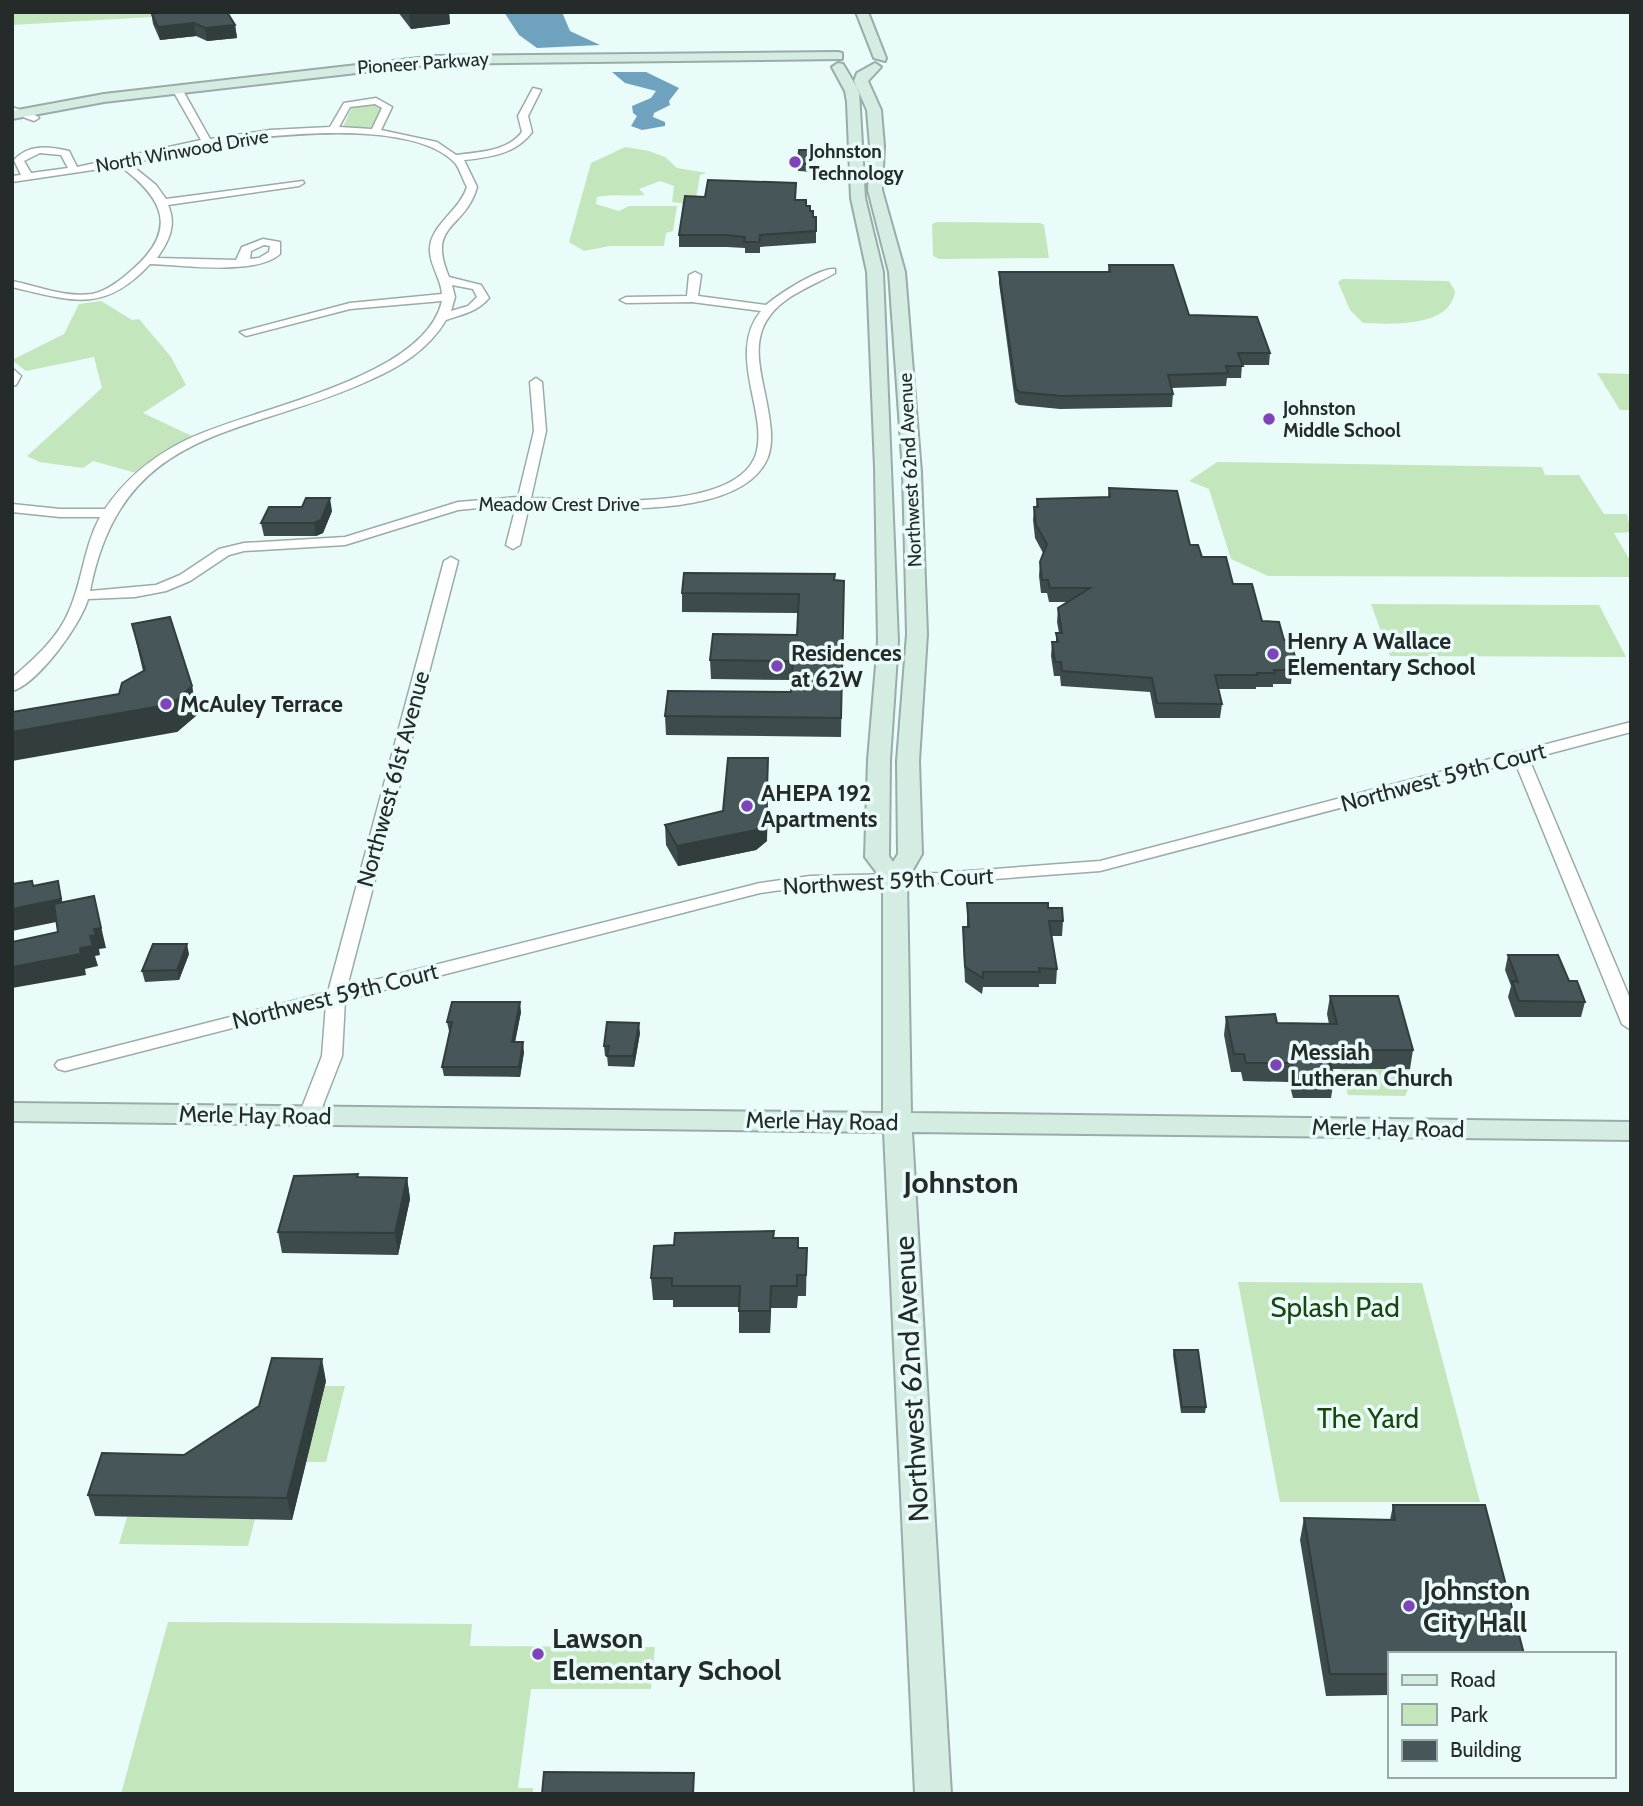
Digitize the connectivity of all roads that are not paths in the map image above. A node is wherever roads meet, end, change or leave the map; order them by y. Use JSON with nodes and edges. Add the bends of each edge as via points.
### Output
{"nodes":[{"id":1,"x":848,"y":12,"type":"edge"},
{"id":2,"x":862,"y":12,"type":"edge"},
{"id":3,"x":855,"y":31,"type":"dead end"},
{"id":4,"x":854,"y":58,"type":"junction"},
{"id":5,"x":536,"y":90,"type":"dead end"},
{"id":6,"x":179,"y":93,"type":"junction"},
{"id":7,"x":14,"y":116,"type":"edge"},
{"id":8,"x":333,"y":130,"type":"junction"},
{"id":9,"x":375,"y":132,"type":"junction"},
{"id":10,"x":207,"y":142,"type":"junction"},
{"id":11,"x":456,"y":158,"type":"junction"},
{"id":12,"x":123,"y":163,"type":"junction"},
{"id":13,"x":74,"y":170,"type":"junction"},
{"id":14,"x":27,"y":176,"type":"junction"},
{"id":15,"x":12,"y":179,"type":"edge"},
{"id":16,"x":299,"y":183,"type":"dead end"},
{"id":17,"x":164,"y":202,"type":"junction"},
{"id":18,"x":148,"y":261,"type":"junction"},
{"id":19,"x":239,"y":263,"type":"dead end"},
{"id":20,"x":695,"y":275,"type":"dead end"},
{"id":21,"x":447,"y":280,"type":"junction"},
{"id":22,"x":12,"y":284,"type":"edge"},
{"id":23,"x":800,"y":286,"type":"dead end"},
{"id":24,"x":449,"y":298,"type":"junction"},
{"id":25,"x":692,"y":299,"type":"junction"},
{"id":26,"x":626,"y":300,"type":"dead end"},
{"id":27,"x":769,"y":309,"type":"junction"},
{"id":28,"x":442,"y":317,"type":"junction"},
{"id":29,"x":246,"y":332,"type":"dead end"},
{"id":30,"x":12,"y":372,"type":"edge"},
{"id":31,"x":12,"y":382,"type":"edge"},
{"id":32,"x":536,"y":382,"type":"dead end"},
{"id":33,"x":524,"y":500,"type":"junction"},
{"id":34,"x":12,"y":508,"type":"edge"},
{"id":35,"x":107,"y":513,"type":"junction"},
{"id":36,"x":513,"y":545,"type":"dead end"},
{"id":37,"x":451,"y":561,"type":"dead end"},
{"id":38,"x":82,"y":595,"type":"junction"},
{"id":39,"x":12,"y":686,"type":"edge"},
{"id":40,"x":1631,"y":727,"type":"edge"},
{"id":41,"x":1520,"y":756,"type":"junction"},
{"id":42,"x":895,"y":880,"type":"junction"},
{"id":43,"x":336,"y":996,"type":"junction"},
{"id":44,"x":1631,"y":1024,"type":"edge"},
{"id":45,"x":65,"y":1065,"type":"dead end"},
{"id":46,"x":12,"y":1112,"type":"edge"},
{"id":47,"x":309,"y":1115,"type":"junction"},
{"id":48,"x":897,"y":1122,"type":"junction"},
{"id":49,"x":1631,"y":1130,"type":"edge"},
{"id":50,"x":933,"y":1794,"type":"edge"}],
"edges":[{"from":1,"to":3,"type":"street"},
{"from":2,"to":4,"type":"street","name":"Northwest 62nd Avenue"},
{"from":4,"to":6,"type":"street","name":"Pioneer Parkway","via":[[464,65]]},
{"from":4,"to":42,"type":"street","name":"Northwest 62nd Avenue","via":[[858,198],[875,272],[888,641],[877,856]]},
{"from":4,"to":42,"type":"street","name":"Northwest 62nd Avenue","via":[[874,110],[875,190],[897,272],[912,472],[917,634],[908,761],[910,855]]},
{"from":5,"to":11,"type":"street","via":[[523,116],[527,132],[522,140]]},
{"from":6,"to":7,"type":"street","name":"Pioneer Parkway","via":[[86,101]]},
{"from":6,"to":7,"type":"street","name":"Pioneer Parkway","via":[[34,118]]},
{"from":6,"to":10,"type":"street"},
{"from":8,"to":9,"type":"street","name":"North Winwood Drive"},
{"from":8,"to":9,"type":"street","via":[[347,105],[376,101],[387,107]]},
{"from":8,"to":10,"type":"street","name":"North Winwood Drive"},
{"from":9,"to":11,"type":"street","name":"North Winwood Drive","via":[[420,140]]},
{"from":10,"to":12,"type":"street","name":"North Winwood Drive"},
{"from":11,"to":21,"type":"street","via":[[467,170],[472,187],[467,204],[436,244],[437,260]]},
{"from":12,"to":13,"type":"street","name":"North Winwood Drive"},
{"from":12,"to":17,"type":"street","via":[[141,175]]},
{"from":13,"to":14,"type":"street","name":"North Winwood Drive"},
{"from":13,"to":14,"type":"street","via":[[65,153],[39,150],[19,160]]},
{"from":14,"to":15,"type":"street","name":"North Winwood Drive"},
{"from":16,"to":17,"type":"street"},
{"from":17,"to":18,"type":"street","via":[[169,223]]},
{"from":18,"to":19,"type":"street"},
{"from":18,"to":22,"type":"street","via":[[106,294],[94,297],[70,297]]},
{"from":20,"to":25,"type":"street"},
{"from":21,"to":24,"type":"street"},
{"from":21,"to":28,"type":"street","via":[[477,287],[483,299],[472,308]]},
{"from":23,"to":27,"type":"street","name":"Meadow Crest Drive"},
{"from":24,"to":28,"type":"street"},
{"from":24,"to":29,"type":"street","via":[[350,306]]},
{"from":25,"to":26,"type":"street"},
{"from":25,"to":27,"type":"street"},
{"from":27,"to":33,"type":"street","name":"Meadow Crest Drive","via":[[753,338],[765,449],[748,474],[713,492],[666,503]]},
{"from":28,"to":35,"type":"street","via":[[411,352],[375,374],[229,425],[185,446],[134,481]]},
{"from":30,"to":31,"type":"street"},
{"from":32,"to":33,"type":"street","via":[[540,431]]},
{"from":33,"to":36,"type":"street"},
{"from":33,"to":38,"type":"street","name":"Meadow Crest Drive","via":[[449,507],[347,540],[249,545],[220,554],[185,578],[162,587]]},
{"from":34,"to":35,"type":"street"},
{"from":35,"to":38,"type":"street"},
{"from":37,"to":43,"type":"street","name":"Northwest 61st Avenue"},
{"from":38,"to":39,"type":"street","via":[[76,613],[52,648]]},
{"from":40,"to":41,"type":"street","name":"Northwest 59th Court"},
{"from":41,"to":42,"type":"street","name":"Northwest 59th Court","via":[[1100,866]]},
{"from":41,"to":44,"type":"street"},
{"from":42,"to":43,"type":"street","name":"Northwest 59th Court","via":[[810,881],[760,888]]},
{"from":42,"to":48,"type":"street","name":"Northwest 62nd Avenue"},
{"from":43,"to":45,"type":"street","name":"Northwest 59th Court"},
{"from":43,"to":47,"type":"street","name":"Northwest 61st Avenue","via":[[332,1056]]},
{"from":46,"to":47,"type":"street","name":"Merle Hay Road"},
{"from":47,"to":48,"type":"street","name":"Merle Hay Road"},
{"from":48,"to":49,"type":"street","name":"Merle Hay Road"},
{"from":48,"to":50,"type":"street","name":"Northwest 62nd Avenue"}]}
